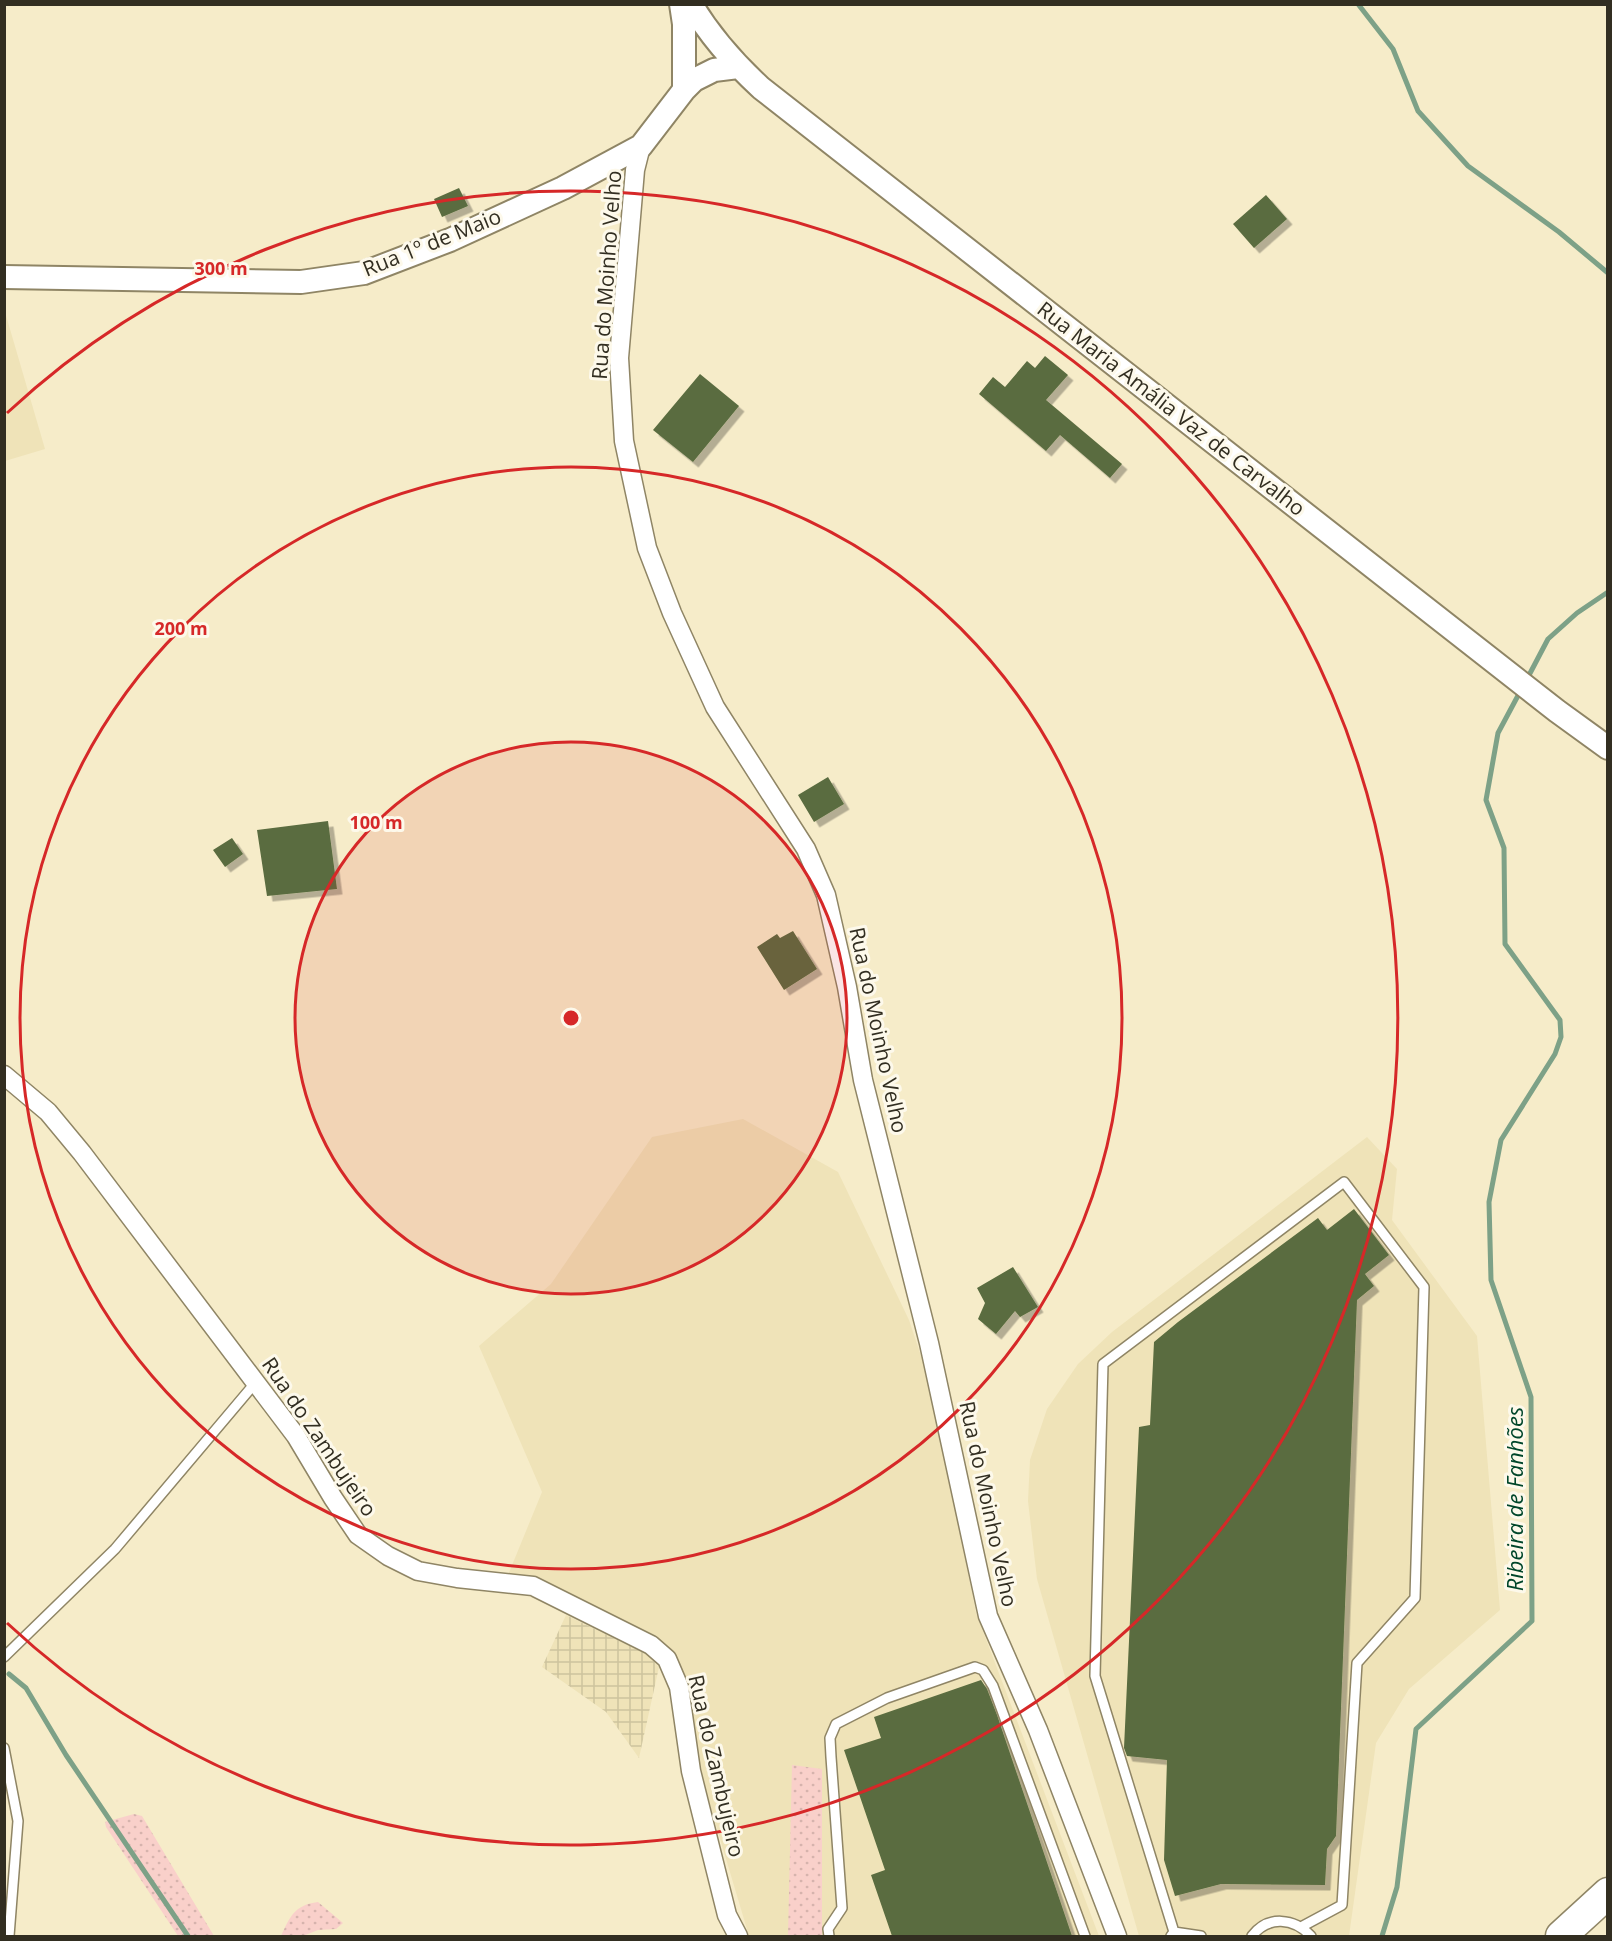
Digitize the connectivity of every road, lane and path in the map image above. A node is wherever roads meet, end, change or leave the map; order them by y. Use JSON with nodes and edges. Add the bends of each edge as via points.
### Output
{"nodes":[{"id":1,"x":681,"y":4,"type":"edge"},
{"id":2,"x":692,"y":4,"type":"edge"},
{"id":3,"x":738,"y":67,"type":"junction"},
{"id":4,"x":684,"y":90,"type":"junction"},
{"id":5,"x":641,"y":146,"type":"junction"},
{"id":6,"x":4,"y":277,"type":"edge"},
{"id":7,"x":1608,"y":748,"type":"edge"},
{"id":8,"x":4,"y":1075,"type":"edge"},
{"id":9,"x":256,"y":1382,"type":"junction"},
{"id":10,"x":4,"y":1657,"type":"edge"},
{"id":11,"x":4,"y":1748,"type":"edge"},
{"id":12,"x":1608,"y":1893,"type":"edge"},
{"id":13,"x":1608,"y":1912,"type":"edge"},
{"id":14,"x":1301,"y":1927,"type":"junction"},
{"id":15,"x":1172,"y":1934,"type":"edge"},
{"id":16,"x":9,"y":1936,"type":"edge"},
{"id":17,"x":738,"y":1936,"type":"edge"},
{"id":18,"x":829,"y":1936,"type":"edge"},
{"id":19,"x":1085,"y":1936,"type":"edge"},
{"id":20,"x":1116,"y":1936,"type":"edge"},
{"id":21,"x":1201,"y":1936,"type":"edge"},
{"id":22,"x":1252,"y":1936,"type":"edge"},
{"id":23,"x":1311,"y":1936,"type":"edge"},
{"id":24,"x":1561,"y":1936,"type":"edge"},
{"id":25,"x":1575,"y":1936,"type":"edge"}],
"edges":[{"from":1,"to":4,"type":"street"},
{"from":2,"to":3,"type":"street","name":"Rua Maria Amália Vaz de Carvalho"},
{"from":3,"to":4,"type":"street","name":"Rua 1º de Maio","via":[[704,74]]},
{"from":3,"to":7,"type":"street","name":"Rua Maria Amália Vaz de Carvalho"},
{"from":4,"to":5,"type":"street","name":"Rua 1º de Maio"},
{"from":5,"to":6,"type":"street","name":"Rua 1º de Maio","via":[[563,188],[450,240],[364,273],[301,282]]},
{"from":5,"to":20,"type":"street","name":"Rua do Moinho Velho","via":[[635,170],[619,358],[624,441],[647,548],[715,707],[806,849],[826,895],[863,1080],[929,1343],[988,1616],[1038,1730]]},
{"from":8,"to":9,"type":"street","name":"Rua do Zambujeiro","via":[[48,1113],[82,1153]]},
{"from":9,"to":10,"type":"lane","via":[[115,1549]]},
{"from":9,"to":17,"type":"street","name":"Rua do Zambujeiro","via":[[296,1436],[358,1535],[388,1556],[418,1571],[533,1586],[651,1645],[667,1659],[679,1687],[691,1771],[727,1915]]},
{"from":11,"to":16,"type":"lane","via":[[18,1821]]},
{"from":12,"to":24,"type":"highway"},
{"from":13,"to":25,"type":"highway"},
{"from":14,"to":15,"type":"lane","via":[[1342,1905],[1357,1664],[1415,1598],[1424,1287],[1344,1182],[1103,1364],[1095,1676]]},
{"from":14,"to":22,"type":"lane","via":[[1276,1921]]},
{"from":14,"to":23,"type":"lane"},
{"from":15,"to":21,"type":"lane"},
{"from":18,"to":19,"type":"lane","via":[[828,1929],[842,1908],[830,1738],[836,1724],[887,1698],[975,1667],[983,1670],[993,1686]]}]}
